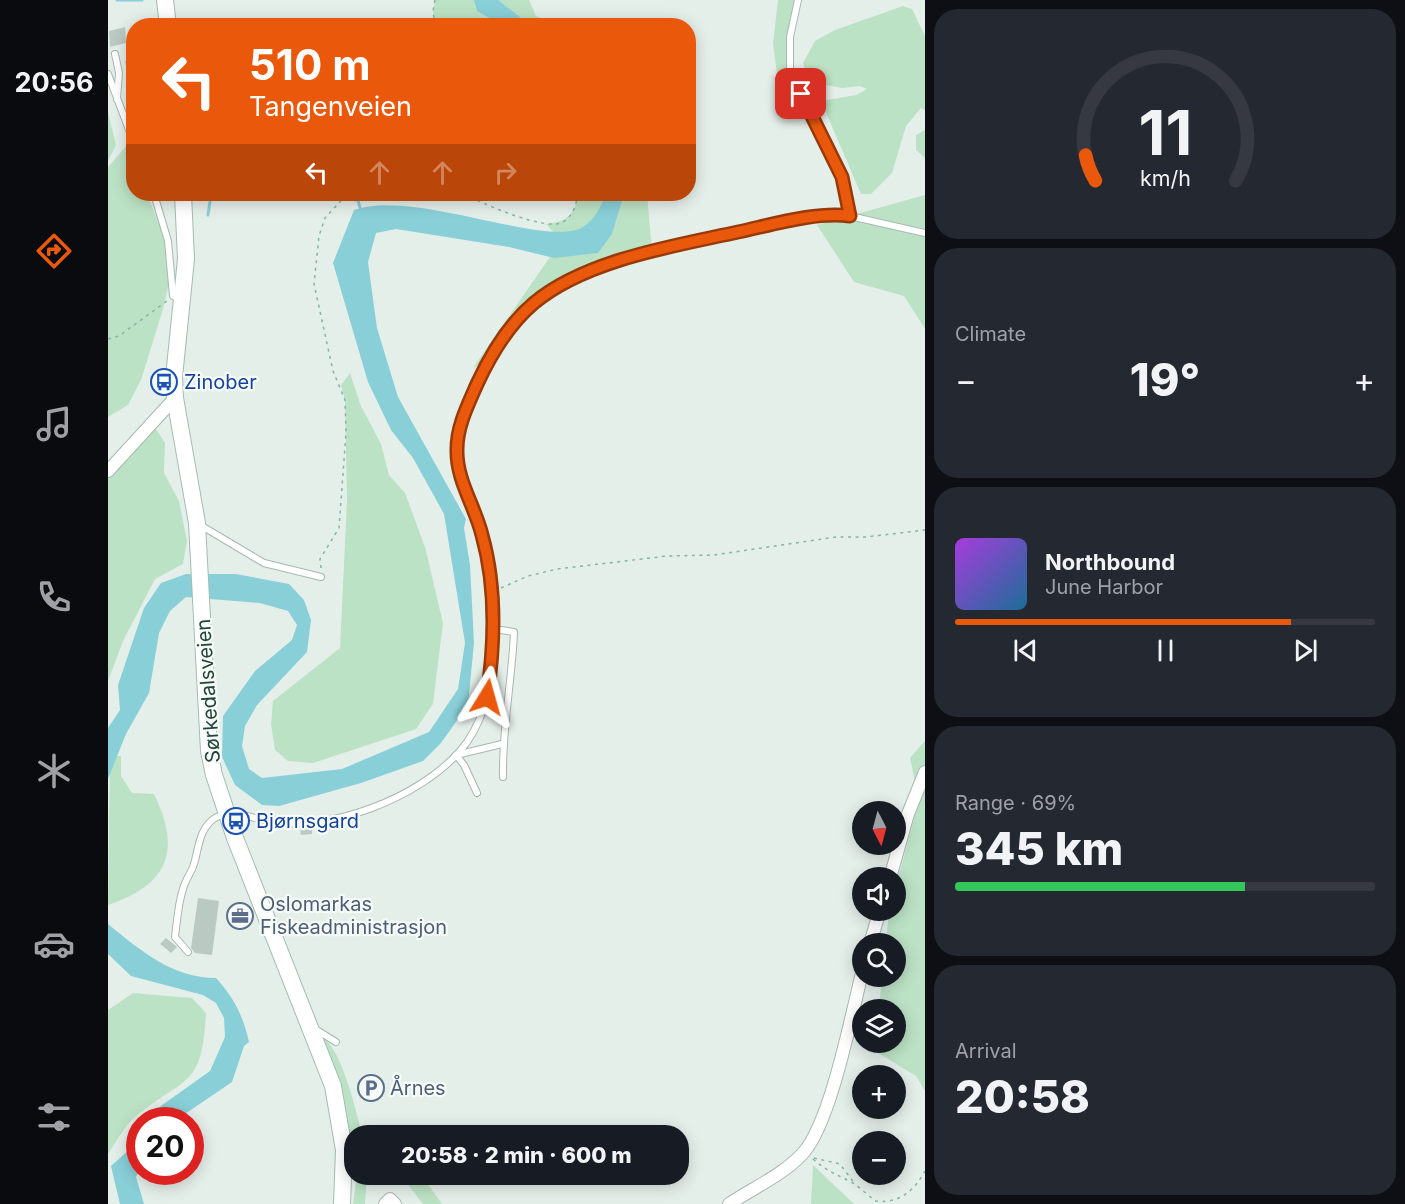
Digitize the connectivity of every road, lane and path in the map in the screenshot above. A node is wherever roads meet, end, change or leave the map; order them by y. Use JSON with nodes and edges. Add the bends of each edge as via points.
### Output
{"nodes":[{"id":1,"x":165,"y":0,"type":"edge"},
{"id":2,"x":435,"y":0,"type":"edge"},
{"id":3,"x":798,"y":0,"type":"edge"},
{"id":4,"x":167,"y":18,"type":"edge"},
{"id":5,"x":435,"y":18,"type":"edge"},
{"id":6,"x":115,"y":54,"type":"dead end"},
{"id":7,"x":108,"y":74,"type":"edge"},
{"id":8,"x":117,"y":99,"type":"junction"},
{"id":9,"x":126,"y":122,"type":"edge"},
{"id":10,"x":156,"y":201,"type":"edge"},
{"id":11,"x":183,"y":201,"type":"edge"},
{"id":12,"x":341,"y":201,"type":"edge"},
{"id":13,"x":478,"y":201,"type":"edge"},
{"id":14,"x":576,"y":201,"type":"edge"},
{"id":15,"x":850,"y":216,"type":"junction"},
{"id":16,"x":925,"y":233,"type":"edge"},
{"id":17,"x":178,"y":297,"type":"junction"},
{"id":18,"x":108,"y":339,"type":"edge"},
{"id":19,"x":175,"y":398,"type":"junction"},
{"id":20,"x":108,"y":471,"type":"edge"},
{"id":21,"x":197,"y":523,"type":"junction"},
{"id":22,"x":925,"y":530,"type":"edge"},
{"id":23,"x":321,"y":577,"type":"joint"},
{"id":24,"x":491,"y":590,"type":"junction"},
{"id":25,"x":494,"y":629,"type":"junction"},
{"id":26,"x":502,"y":744,"type":"junction"},
{"id":27,"x":456,"y":755,"type":"junction"},
{"id":28,"x":925,"y":772,"type":"edge"},
{"id":29,"x":503,"y":777,"type":"dead end"},
{"id":30,"x":477,"y":793,"type":"dead end"},
{"id":31,"x":226,"y":813,"type":"junction"},
{"id":32,"x":893,"y":867,"type":"edge"},
{"id":33,"x":188,"y":952,"type":"dead end"},
{"id":34,"x":858,"y":987,"type":"edge"},
{"id":35,"x":311,"y":1028,"type":"junction"},
{"id":36,"x":336,"y":1042,"type":"dead end"},
{"id":37,"x":925,"y":1171,"type":"edge"},
{"id":38,"x":856,"y":1185,"type":"junction"},
{"id":39,"x":907,"y":1199,"type":"dead end"},
{"id":40,"x":900,"y":1203,"type":"edge"},
{"id":41,"x":342,"y":1204,"type":"edge"},
{"id":42,"x":385,"y":1204,"type":"edge"},
{"id":43,"x":395,"y":1204,"type":"edge"},
{"id":44,"x":729,"y":1204,"type":"edge"},
{"id":45,"x":882,"y":1204,"type":"edge"}],
"edges":[{"from":1,"to":4,"type":"street"},
{"from":2,"to":5,"type":"path"},
{"from":3,"to":15,"type":"lane","via":[[790,37],[790,70],[838,169]]},
{"from":6,"to":8,"type":"lane","via":[[119,73]]},
{"from":7,"to":8,"type":"lane"},
{"from":8,"to":9,"type":"lane"},
{"from":10,"to":17,"type":"lane"},
{"from":11,"to":17,"type":"street","name":"Sørkedalsveien","via":[[186,249]]},
{"from":12,"to":23,"type":"path","via":[[325,218],[319,236],[314,284],[333,371],[345,400],[346,433],[339,528],[320,559]]},
{"from":13,"to":14,"type":"path","via":[[546,224],[562,223],[573,213]]},
{"from":15,"to":16,"type":"lane"},
{"from":15,"to":24,"type":"lane","via":[[786,222],[616,262],[560,286],[527,310],[483,372],[458,434],[458,468],[483,539]]},
{"from":17,"to":18,"type":"path"},
{"from":17,"to":19,"type":"street","name":"Sørkedalsveien"},
{"from":19,"to":20,"type":"street"},
{"from":19,"to":21,"type":"street","name":"Sørkedalsveien"},
{"from":21,"to":23,"type":"lane","via":[[264,563]]},
{"from":21,"to":31,"type":"street","name":"Sørkedalsveien","via":[[209,751]]},
{"from":22,"to":24,"type":"path","via":[[557,569]]},
{"from":24,"to":25,"type":"lane"},
{"from":25,"to":26,"type":"lane","via":[[514,632],[511,690]]},
{"from":25,"to":27,"type":"lane","via":[[487,697],[475,729]]},
{"from":26,"to":27,"type":"lane"},
{"from":26,"to":29,"type":"lane"},
{"from":27,"to":30,"type":"lane"},
{"from":27,"to":31,"type":"lane","via":[[416,788],[361,812],[297,822]]},
{"from":28,"to":32,"type":"street"},
{"from":31,"to":33,"type":"lane","via":[[214,819],[202,833],[183,890],[175,937]]},
{"from":31,"to":35,"type":"street","name":"Sørkedalsveien"},
{"from":34,"to":44,"type":"street","via":[[813,1138],[789,1165]]},
{"from":35,"to":36,"type":"lane"},
{"from":35,"to":41,"type":"street","name":"Sørkedalsveien","via":[[333,1086],[339,1115],[344,1168]]},
{"from":37,"to":39,"type":"path"},
{"from":38,"to":38,"type":"path","via":[[840,1164],[812,1158],[826,1172]]},
{"from":38,"to":45,"type":"path"},
{"from":40,"to":45,"type":"path"},
{"from":42,"to":43,"type":"street","via":[[390,1199]]}]}
